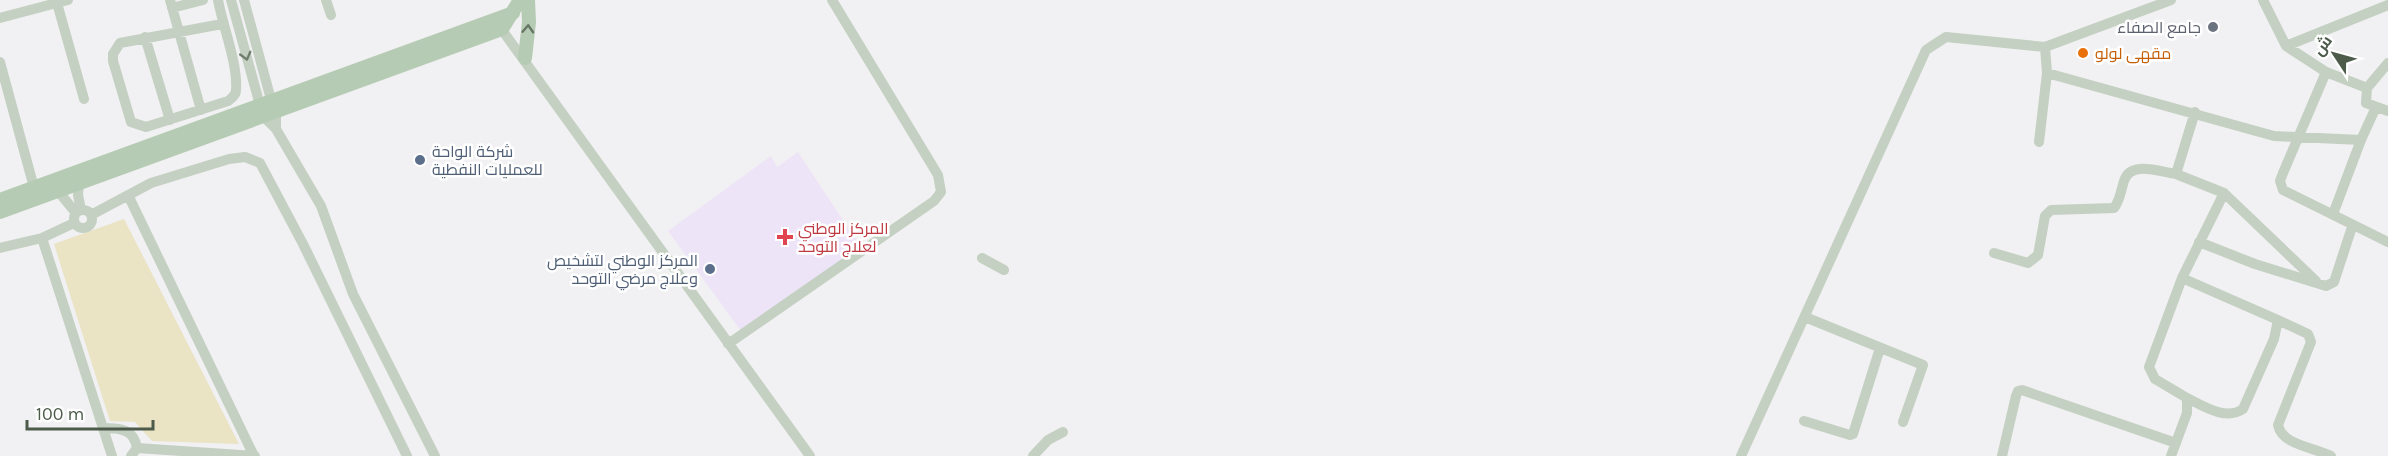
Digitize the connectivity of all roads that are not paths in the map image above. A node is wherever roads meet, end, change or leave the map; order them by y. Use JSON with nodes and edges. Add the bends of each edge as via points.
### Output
{"nodes":[{"id":1,"x":203,"y":0,"type":"edge"},
{"id":2,"x":218,"y":0,"type":"edge"},
{"id":3,"x":231,"y":0,"type":"edge"},
{"id":4,"x":244,"y":0,"type":"edge"},
{"id":5,"x":326,"y":0,"type":"edge"},
{"id":6,"x":520,"y":0,"type":"edge"},
{"id":7,"x":528,"y":0,"type":"edge"},
{"id":8,"x":2171,"y":0,"type":"edge"},
{"id":9,"x":2263,"y":0,"type":"edge"},
{"id":10,"x":63,"y":1,"type":"edge"},
{"id":11,"x":835,"y":1,"type":"edge"},
{"id":12,"x":171,"y":4,"type":"edge"},
{"id":13,"x":2388,"y":5,"type":"edge"},
{"id":14,"x":331,"y":15,"type":"dead end"},
{"id":15,"x":0,"y":18,"type":"edge"},
{"id":16,"x":222,"y":24,"type":"junction"},
{"id":17,"x":499,"y":25,"type":"junction"},
{"id":18,"x":180,"y":33,"type":"junction"},
{"id":19,"x":146,"y":37,"type":"junction"},
{"id":20,"x":2286,"y":46,"type":"junction"},
{"id":21,"x":2045,"y":48,"type":"junction"},
{"id":22,"x":525,"y":58,"type":"junction"},
{"id":23,"x":0,"y":62,"type":"edge"},
{"id":24,"x":2388,"y":63,"type":"edge"},
{"id":25,"x":2326,"y":72,"type":"junction"},
{"id":26,"x":2047,"y":73,"type":"junction"},
{"id":27,"x":3,"y":84,"type":"edge"},
{"id":28,"x":2367,"y":88,"type":"junction"},
{"id":29,"x":84,"y":99,"type":"dead end"},
{"id":30,"x":2376,"y":107,"type":"junction"},
{"id":31,"x":267,"y":109,"type":"junction"},
{"id":32,"x":201,"y":110,"type":"junction"},
{"id":33,"x":2388,"y":111,"type":"edge"},
{"id":34,"x":2195,"y":112,"type":"junction"},
{"id":35,"x":170,"y":120,"type":"junction"},
{"id":36,"x":2300,"y":138,"type":"junction"},
{"id":37,"x":2361,"y":140,"type":"junction"},
{"id":38,"x":2039,"y":142,"type":"dead end"},
{"id":39,"x":2175,"y":174,"type":"junction"},
{"id":40,"x":79,"y":184,"type":"junction"},
{"id":41,"x":58,"y":191,"type":"junction"},
{"id":42,"x":2224,"y":193,"type":"junction"},
{"id":43,"x":35,"y":194,"type":"junction"},
{"id":44,"x":128,"y":195,"type":"junction"},
{"id":45,"x":0,"y":200,"type":"edge"},
{"id":46,"x":0,"y":212,"type":"edge"},
{"id":47,"x":2333,"y":214,"type":"junction"},
{"id":48,"x":81,"y":215,"type":"junction"},
{"id":49,"x":2352,"y":227,"type":"junction"},
{"id":50,"x":42,"y":238,"type":"junction"},
{"id":51,"x":2199,"y":242,"type":"junction"},
{"id":52,"x":2388,"y":242,"type":"edge"},
{"id":53,"x":0,"y":248,"type":"edge"},
{"id":54,"x":1994,"y":253,"type":"dead end"},
{"id":55,"x":982,"y":258,"type":"dead end"},
{"id":56,"x":1004,"y":270,"type":"dead end"},
{"id":57,"x":2182,"y":278,"type":"junction"},
{"id":58,"x":2316,"y":281,"type":"junction"},
{"id":59,"x":1805,"y":317,"type":"junction"},
{"id":60,"x":2278,"y":320,"type":"junction"},
{"id":61,"x":728,"y":344,"type":"junction"},
{"id":62,"x":1880,"y":348,"type":"junction"},
{"id":63,"x":2187,"y":398,"type":"junction"},
{"id":64,"x":1804,"y":422,"type":"dead end"},
{"id":65,"x":1903,"y":423,"type":"dead end"},
{"id":66,"x":103,"y":428,"type":"junction"},
{"id":67,"x":1064,"y":432,"type":"dead end"},
{"id":68,"x":2176,"y":443,"type":"junction"},
{"id":69,"x":134,"y":452,"type":"edge"},
{"id":70,"x":112,"y":456,"type":"edge"},
{"id":71,"x":255,"y":456,"type":"edge"},
{"id":72,"x":407,"y":456,"type":"edge"},
{"id":73,"x":435,"y":456,"type":"edge"},
{"id":74,"x":810,"y":456,"type":"edge"},
{"id":75,"x":1033,"y":456,"type":"edge"},
{"id":76,"x":1741,"y":456,"type":"edge"},
{"id":77,"x":2002,"y":456,"type":"edge"},
{"id":78,"x":2170,"y":456,"type":"edge"},
{"id":79,"x":2331,"y":456,"type":"edge"}],
"edges":[{"from":1,"to":12,"type":"street"},
{"from":2,"to":16,"type":"street"},
{"from":3,"to":31,"type":"street","one_way":true},
{"from":4,"to":31,"type":"street"},
{"from":5,"to":14,"type":"street"},
{"from":6,"to":17,"type":"main road","via":[[513,13]]},
{"from":22,"to":7,"type":"main road","one_way":true},
{"from":8,"to":21,"type":"street"},
{"from":9,"to":20,"type":"street"},
{"from":10,"to":15,"type":"street"},
{"from":10,"to":29,"type":"street"},
{"from":11,"to":61,"type":"street","via":[[938,175],[940,192],[933,201]]},
{"from":12,"to":18,"type":"street"},
{"from":13,"to":20,"type":"street"},
{"from":16,"to":18,"type":"street"},
{"from":16,"to":32,"type":"street","via":[[236,91],[228,101]]},
{"from":17,"to":22,"type":"street"},
{"from":17,"to":31,"type":"main road"},
{"from":18,"to":19,"type":"street"},
{"from":18,"to":32,"type":"street"},
{"from":19,"to":35,"type":"street"},
{"from":19,"to":35,"type":"street","via":[[120,43],[113,54],[129,117],[141,127]]},
{"from":20,"to":25,"type":"street"},
{"from":21,"to":26,"type":"street"},
{"from":21,"to":59,"type":"street","via":[[1946,37],[1926,50]]},
{"from":22,"to":61,"type":"street"},
{"from":23,"to":27,"type":"street"},
{"from":24,"to":28,"type":"street"},
{"from":25,"to":28,"type":"street"},
{"from":25,"to":36,"type":"street"},
{"from":26,"to":34,"type":"street"},
{"from":26,"to":38,"type":"street"},
{"from":27,"to":43,"type":"street"},
{"from":28,"to":30,"type":"street","via":[[2366,103]]},
{"from":30,"to":33,"type":"street"},
{"from":30,"to":37,"type":"street"},
{"from":31,"to":40,"type":"main road"},
{"from":31,"to":43,"type":"main road"},
{"from":31,"to":73,"type":"street","via":[[321,206],[353,294]]},
{"from":32,"to":35,"type":"street"},
{"from":34,"to":36,"type":"street","via":[[2274,136]]},
{"from":34,"to":39,"type":"street"},
{"from":36,"to":37,"type":"street"},
{"from":36,"to":47,"type":"street","via":[[2280,181],[2283,190]]},
{"from":37,"to":47,"type":"street"},
{"from":39,"to":42,"type":"street"},
{"from":39,"to":54,"type":"street","via":[[2133,170],[2126,176],[2114,208],[2051,210],[2045,216],[2038,255],[2028,263]]},
{"from":40,"to":41,"type":"main road"},
{"from":40,"to":48,"type":"street"},
{"from":41,"to":43,"type":"main road"},
{"from":41,"to":48,"type":"street"},
{"from":42,"to":51,"type":"street"},
{"from":42,"to":58,"type":"street"},
{"from":43,"to":45,"type":"main road"},
{"from":43,"to":46,"type":"main road"},
{"from":44,"to":48,"type":"street"},
{"from":44,"to":71,"type":"street"},
{"from":44,"to":72,"type":"street","via":[[164,179],[237,157],[260,163]]},
{"from":47,"to":49,"type":"street"},
{"from":48,"to":50,"type":"street"},
{"from":49,"to":52,"type":"street"},
{"from":49,"to":58,"type":"street","via":[[2334,282],[2326,286]]},
{"from":50,"to":53,"type":"street"},
{"from":50,"to":66,"type":"street"},
{"from":51,"to":57,"type":"street"},
{"from":51,"to":58,"type":"street","via":[[2286,275]]},
{"from":55,"to":56,"type":"street"},
{"from":57,"to":60,"type":"street"},
{"from":57,"to":63,"type":"street","via":[[2150,367],[2154,379]]},
{"from":59,"to":62,"type":"street"},
{"from":59,"to":76,"type":"street"},
{"from":60,"to":63,"type":"street","via":[[2274,339],[2243,410],[2232,414],[2219,412]]},
{"from":60,"to":79,"type":"street","via":[[2308,334],[2312,342],[2277,424],[2279,434]]},
{"from":61,"to":74,"type":"street"},
{"from":62,"to":64,"type":"street","via":[[1853,434]]},
{"from":62,"to":65,"type":"street","via":[[1923,365]]},
{"from":63,"to":68,"type":"street","via":[[2187,413]]},
{"from":66,"to":69,"type":"street","via":[[129,432],[136,442]]},
{"from":66,"to":70,"type":"street"},
{"from":67,"to":75,"type":"street","via":[[1048,440]]},
{"from":68,"to":77,"type":"street","via":[[2022,390],[2016,396]]},
{"from":68,"to":78,"type":"street"},
{"from":69,"to":71,"type":"street"}]}
